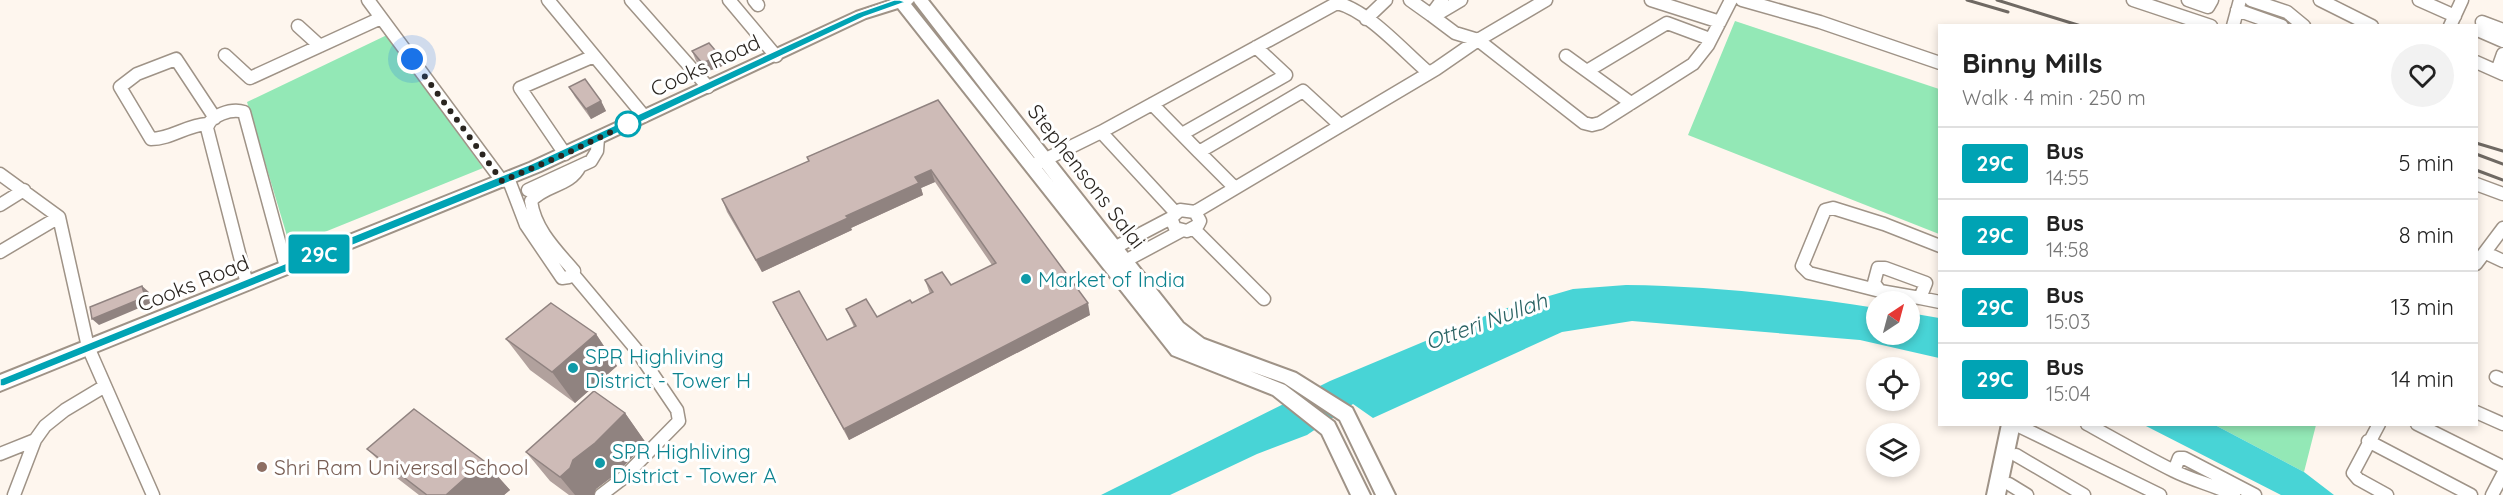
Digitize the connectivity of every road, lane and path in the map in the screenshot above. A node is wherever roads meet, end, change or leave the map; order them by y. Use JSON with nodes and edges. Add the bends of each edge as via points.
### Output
{"nodes":[{"id":1,"x":548,"y":0,"type":"edge"},
{"id":2,"x":632,"y":0,"type":"edge"},
{"id":3,"x":729,"y":0,"type":"edge"},
{"id":4,"x":920,"y":0,"type":"edge"},
{"id":5,"x":1386,"y":0,"type":"edge"},
{"id":6,"x":1410,"y":0,"type":"edge"},
{"id":7,"x":1442,"y":0,"type":"edge"},
{"id":8,"x":1461,"y":0,"type":"edge"},
{"id":9,"x":1546,"y":0,"type":"edge"},
{"id":10,"x":1650,"y":0,"type":"edge"},
{"id":11,"x":1731,"y":0,"type":"edge"},
{"id":12,"x":1742,"y":0,"type":"edge"},
{"id":13,"x":2133,"y":0,"type":"edge"},
{"id":14,"x":2188,"y":0,"type":"edge"},
{"id":15,"x":2212,"y":0,"type":"edge"},
{"id":16,"x":2251,"y":0,"type":"edge"},
{"id":17,"x":2320,"y":0,"type":"edge"},
{"id":18,"x":2419,"y":0,"type":"edge"},
{"id":19,"x":2462,"y":0,"type":"edge"},
{"id":20,"x":899,"y":1,"type":"edge"},
{"id":21,"x":374,"y":2,"type":"edge"},
{"id":22,"x":2284,"y":4,"type":"edge"},
{"id":23,"x":2239,"y":5,"type":"edge"},
{"id":24,"x":1432,"y":16,"type":"junction"},
{"id":25,"x":381,"y":18,"type":"junction"},
{"id":26,"x":1366,"y":19,"type":"junction"},
{"id":27,"x":2452,"y":21,"type":"edge"},
{"id":28,"x":1720,"y":22,"type":"junction"},
{"id":29,"x":2205,"y":24,"type":"edge"},
{"id":30,"x":2234,"y":24,"type":"edge"},
{"id":31,"x":2278,"y":24,"type":"edge"},
{"id":32,"x":2303,"y":24,"type":"edge"},
{"id":33,"x":2368,"y":24,"type":"edge"},
{"id":34,"x":298,"y":26,"type":"dead end"},
{"id":35,"x":2503,"y":30,"type":"edge"},
{"id":36,"x":1710,"y":39,"type":"junction"},
{"id":37,"x":1478,"y":40,"type":"junction"},
{"id":38,"x":2503,"y":41,"type":"edge"},
{"id":39,"x":320,"y":46,"type":"junction"},
{"id":40,"x":1256,"y":46,"type":"junction"},
{"id":41,"x":2503,"y":54,"type":"edge"},
{"id":42,"x":225,"y":55,"type":"dead end"},
{"id":43,"x":594,"y":56,"type":"junction"},
{"id":44,"x":776,"y":56,"type":"junction"},
{"id":45,"x":1566,"y":56,"type":"dead end"},
{"id":46,"x":1938,"y":62,"type":"edge"},
{"id":47,"x":2478,"y":63,"type":"edge"},
{"id":48,"x":1587,"y":71,"type":"junction"},
{"id":49,"x":2500,"y":72,"type":"edge"},
{"id":50,"x":1429,"y":73,"type":"junction"},
{"id":51,"x":708,"y":87,"type":"junction"},
{"id":52,"x":1254,"y":94,"type":"junction"},
{"id":53,"x":1631,"y":103,"type":"junction"},
{"id":54,"x":1152,"y":104,"type":"junction"},
{"id":55,"x":1271,"y":109,"type":"junction"},
{"id":56,"x":1220,"y":114,"type":"junction"},
{"id":57,"x":644,"y":116,"type":"junction"},
{"id":58,"x":211,"y":121,"type":"junction"},
{"id":59,"x":1340,"y":124,"type":"junction"},
{"id":60,"x":1238,"y":129,"type":"junction"},
{"id":61,"x":1101,"y":132,"type":"junction"},
{"id":62,"x":1182,"y":134,"type":"junction"},
{"id":63,"x":598,"y":138,"type":"junction"},
{"id":64,"x":1199,"y":152,"type":"junction"},
{"id":65,"x":565,"y":154,"type":"junction"},
{"id":66,"x":1039,"y":163,"type":"junction"},
{"id":67,"x":580,"y":166,"type":"junction"},
{"id":68,"x":0,"y":174,"type":"edge"},
{"id":69,"x":505,"y":179,"type":"junction"},
{"id":70,"x":2478,"y":185,"type":"edge"},
{"id":71,"x":1235,"y":188,"type":"junction"},
{"id":72,"x":24,"y":190,"type":"junction"},
{"id":73,"x":528,"y":190,"type":"dead end"},
{"id":74,"x":2503,"y":194,"type":"edge"},
{"id":75,"x":0,"y":205,"type":"edge"},
{"id":76,"x":1196,"y":212,"type":"junction"},
{"id":77,"x":1173,"y":215,"type":"junction"},
{"id":78,"x":58,"y":217,"type":"junction"},
{"id":79,"x":2503,"y":228,"type":"edge"},
{"id":80,"x":1194,"y":229,"type":"junction"},
{"id":81,"x":1180,"y":231,"type":"junction"},
{"id":82,"x":1938,"y":245,"type":"edge"},
{"id":83,"x":0,"y":252,"type":"edge"},
{"id":84,"x":2486,"y":253,"type":"junction"},
{"id":85,"x":1119,"y":255,"type":"junction"},
{"id":86,"x":2503,"y":261,"type":"edge"},
{"id":87,"x":2478,"y":262,"type":"edge"},
{"id":88,"x":286,"y":267,"type":"junction"},
{"id":89,"x":573,"y":274,"type":"junction"},
{"id":90,"x":246,"y":284,"type":"junction"},
{"id":91,"x":1880,"y":291,"type":"joint"},
{"id":92,"x":1920,"y":298,"type":"joint"},
{"id":93,"x":1264,"y":299,"type":"dead end"},
{"id":94,"x":1938,"y":302,"type":"edge"},
{"id":95,"x":88,"y":348,"type":"junction"},
{"id":96,"x":0,"y":383,"type":"edge"},
{"id":97,"x":1284,"y":384,"type":"junction"},
{"id":98,"x":105,"y":387,"type":"junction"},
{"id":99,"x":2478,"y":413,"type":"edge"},
{"id":100,"x":2503,"y":424,"type":"edge"},
{"id":101,"x":2018,"y":426,"type":"edge"},
{"id":102,"x":2018,"y":426,"type":"edge"},
{"id":103,"x":2020,"y":426,"type":"edge"},
{"id":104,"x":2091,"y":426,"type":"edge"},
{"id":105,"x":2378,"y":426,"type":"edge"},
{"id":106,"x":2420,"y":426,"type":"edge"},
{"id":107,"x":34,"y":440,"type":"junction"},
{"id":108,"x":2368,"y":441,"type":"junction"},
{"id":109,"x":0,"y":454,"type":"edge"},
{"id":110,"x":2016,"y":455,"type":"junction"},
{"id":111,"x":2503,"y":467,"type":"edge"},
{"id":112,"x":2174,"y":471,"type":"junction"},
{"id":113,"x":2503,"y":474,"type":"edge"},
{"id":114,"x":2205,"y":490,"type":"edge"},
{"id":115,"x":2004,"y":492,"type":"edge"},
{"id":116,"x":14,"y":495,"type":"edge"},
{"id":117,"x":153,"y":495,"type":"edge"},
{"id":118,"x":601,"y":495,"type":"edge"},
{"id":119,"x":1361,"y":495,"type":"edge"},
{"id":120,"x":1386,"y":495,"type":"edge"},
{"id":121,"x":2027,"y":495,"type":"edge"},
{"id":122,"x":2084,"y":495,"type":"edge"},
{"id":123,"x":2160,"y":495,"type":"edge"},
{"id":124,"x":2234,"y":495,"type":"edge"},
{"id":125,"x":2254,"y":495,"type":"edge"},
{"id":126,"x":2387,"y":495,"type":"edge"},
{"id":127,"x":2471,"y":495,"type":"edge"},
{"id":128,"x":2492,"y":495,"type":"edge"}],
"edges":[{"from":1,"to":43,"type":"street"},
{"from":2,"to":51,"type":"street"},
{"from":3,"to":44,"type":"street"},
{"from":4,"to":66,"type":"main road","name":"Stephensons Salai"},
{"from":5,"to":26,"type":"street"},
{"from":6,"to":24,"type":"street"},
{"from":7,"to":24,"type":"street"},
{"from":8,"to":24,"type":"street"},
{"from":9,"to":37,"type":"street"},
{"from":10,"to":28,"type":"street"},
{"from":11,"to":28,"type":"street"},
{"from":12,"to":46,"type":"street"},
{"from":13,"to":29,"type":"street"},
{"from":14,"to":15,"type":"street","via":[[2207,7]]},
{"from":16,"to":22,"type":"street"},
{"from":17,"to":33,"type":"street"},
{"from":18,"to":27,"type":"street"},
{"from":19,"to":27,"type":"street"},
{"from":20,"to":44,"type":"main road","name":"Cooks Road"},
{"from":20,"to":66,"type":"main road","name":"Stephensons Salai"},
{"from":21,"to":25,"type":"street"},
{"from":22,"to":32,"type":"street"},
{"from":23,"to":30,"type":"street"},
{"from":23,"to":31,"type":"street"},
{"from":24,"to":37,"type":"street","via":[[1455,33]]},
{"from":25,"to":39,"type":"street"},
{"from":25,"to":69,"type":"street"},
{"from":26,"to":40,"type":"street","via":[[1347,4],[1337,3]]},
{"from":26,"to":50,"type":"street"},
{"from":28,"to":36,"type":"street"},
{"from":34,"to":39,"type":"street"},
{"from":35,"to":38,"type":"street","via":[[2481,27]]},
{"from":36,"to":48,"type":"street","via":[[1667,23]]},
{"from":36,"to":53,"type":"street","via":[[1693,64]]},
{"from":37,"to":50,"type":"street"},
{"from":37,"to":53,"type":"street","via":[[1588,125],[1600,123]]},
{"from":39,"to":42,"type":"street","via":[[250,78]]},
{"from":40,"to":52,"type":"street","via":[[1286,75]]},
{"from":40,"to":54,"type":"street"},
{"from":41,"to":49,"type":"street"},
{"from":43,"to":57,"type":"street"},
{"from":43,"to":65,"type":"street","via":[[520,88]]},
{"from":44,"to":51,"type":"main road","name":"Cooks Road"},
{"from":45,"to":48,"type":"street"},
{"from":47,"to":49,"type":"street"},
{"from":48,"to":53,"type":"street"},
{"from":50,"to":59,"type":"street"},
{"from":51,"to":57,"type":"main road","name":"Cooks Road"},
{"from":52,"to":55,"type":"street"},
{"from":52,"to":56,"type":"street"},
{"from":54,"to":61,"type":"street"},
{"from":54,"to":62,"type":"street"},
{"from":55,"to":59,"type":"street","via":[[1303,91]]},
{"from":55,"to":60,"type":"street"},
{"from":56,"to":60,"type":"street"},
{"from":56,"to":62,"type":"street"},
{"from":57,"to":63,"type":"main road","name":"Cooks Road"},
{"from":58,"to":58,"type":"street","via":[[177,59],[130,77],[120,87],[152,139]]},
{"from":58,"to":88,"type":"street","via":[[240,109],[244,112]]},
{"from":58,"to":90,"type":"street"},
{"from":59,"to":71,"type":"street"},
{"from":60,"to":64,"type":"street"},
{"from":61,"to":66,"type":"street"},
{"from":61,"to":77,"type":"street"},
{"from":62,"to":64,"type":"street"},
{"from":63,"to":65,"type":"main road","name":"Cooks Road"},
{"from":63,"to":67,"type":"street","via":[[593,158]]},
{"from":64,"to":71,"type":"street"},
{"from":65,"to":69,"type":"main road","name":"Cooks Road"},
{"from":66,"to":85,"type":"main road","name":"Stephensons Salai"},
{"from":66,"to":97,"type":"main road","name":"Stephensons Salai","via":[[1178,350]]},
{"from":67,"to":73,"type":"street"},
{"from":67,"to":89,"type":"street","via":[[569,181],[537,194],[531,201],[539,227]]},
{"from":68,"to":72,"type":"street"},
{"from":69,"to":88,"type":"main road","name":"Cooks Road"},
{"from":69,"to":89,"type":"street","via":[[526,225],[562,278]]},
{"from":70,"to":74,"type":"street"},
{"from":71,"to":76,"type":"street"},
{"from":72,"to":75,"type":"street"},
{"from":72,"to":78,"type":"street"},
{"from":76,"to":77,"type":"street","via":[[1185,209]]},
{"from":76,"to":80,"type":"street","via":[[1200,221]]},
{"from":77,"to":81,"type":"street","via":[[1171,224]]},
{"from":77,"to":85,"type":"street"},
{"from":78,"to":83,"type":"street"},
{"from":78,"to":95,"type":"street"},
{"from":79,"to":84,"type":"street"},
{"from":80,"to":81,"type":"street"},
{"from":80,"to":93,"type":"street"},
{"from":81,"to":85,"type":"street"},
{"from":82,"to":91,"type":"street","via":[[1853,214],[1833,208],[1825,210],[1802,266],[1809,273]]},
{"from":84,"to":86,"type":"street"},
{"from":84,"to":87,"type":"street"},
{"from":85,"to":97,"type":"main road","name":"Stephensons Salai","via":[[1177,328],[1198,344]]},
{"from":88,"to":90,"type":"main road","name":"Cooks Road"},
{"from":89,"to":118,"type":"street","via":[[635,348],[678,410],[679,421]]},
{"from":90,"to":95,"type":"main road","name":"Cooks Road"},
{"from":91,"to":92,"type":"street","via":[[1873,278],[1878,268],[1885,268],[1926,283]]},
{"from":92,"to":94,"type":"street"},
{"from":95,"to":96,"type":"main road","name":"Cooks Road"},
{"from":95,"to":98,"type":"street"},
{"from":97,"to":119,"type":"main road","name":"Stephensons Salai","via":[[1328,429]]},
{"from":97,"to":120,"type":"main road","name":"Stephensons Salai","via":[[1346,414]]},
{"from":98,"to":107,"type":"street","via":[[65,410]]},
{"from":98,"to":117,"type":"street"},
{"from":99,"to":100,"type":"street"},
{"from":101,"to":110,"type":"main road"},
{"from":102,"to":115,"type":"main road"},
{"from":103,"to":123,"type":"street"},
{"from":104,"to":112,"type":"street"},
{"from":105,"to":108,"type":"street"},
{"from":106,"to":111,"type":"street"},
{"from":107,"to":109,"type":"street"},
{"from":107,"to":116,"type":"street"},
{"from":108,"to":126,"type":"street","via":[[2353,469],[2354,476]]},
{"from":108,"to":127,"type":"street"},
{"from":110,"to":115,"type":"main road"},
{"from":110,"to":122,"type":"street"},
{"from":112,"to":114,"type":"street"},
{"from":112,"to":125,"type":"street","via":[[2180,458],[2184,458]]},
{"from":113,"to":128,"type":"street"},
{"from":114,"to":124,"type":"street","via":[[2215,485]]},
{"from":115,"to":121,"type":"street"}]}
